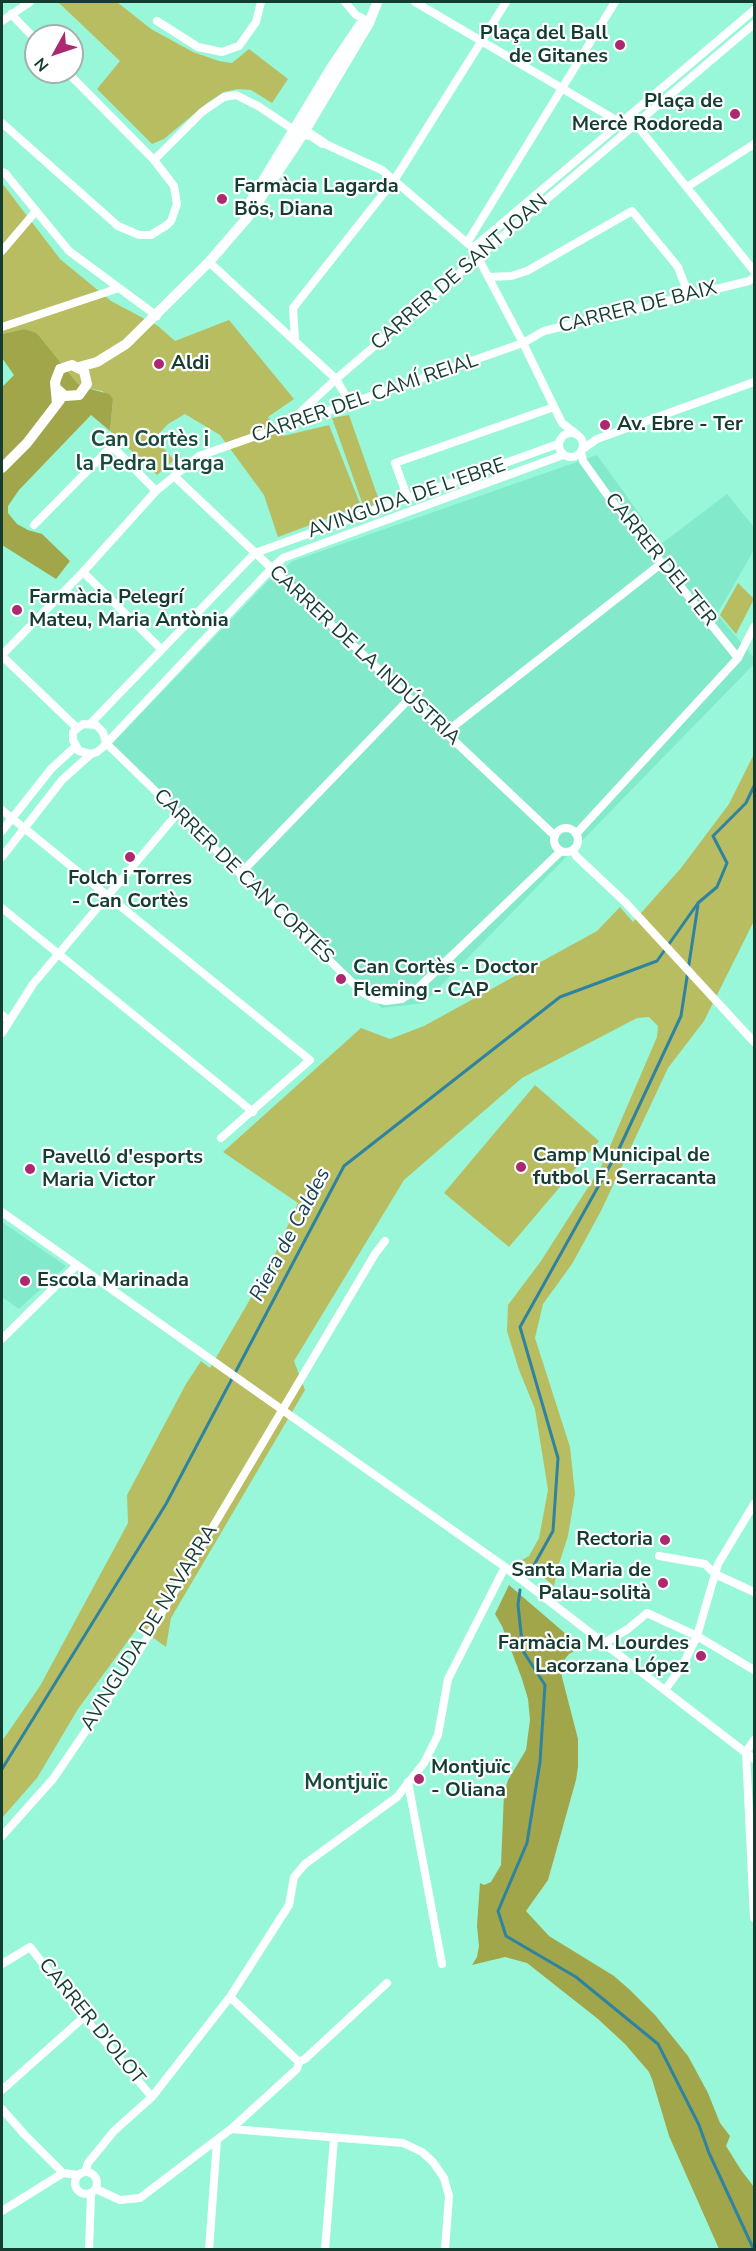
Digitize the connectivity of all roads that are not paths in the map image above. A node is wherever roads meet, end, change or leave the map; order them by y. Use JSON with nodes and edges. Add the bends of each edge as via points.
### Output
{"nodes":[{"id":1,"x":30,"y":2,"type":"edge"},
{"id":2,"x":261,"y":2,"type":"edge"},
{"id":3,"x":345,"y":2,"type":"edge"},
{"id":4,"x":378,"y":2,"type":"edge"},
{"id":5,"x":415,"y":2,"type":"edge"},
{"id":6,"x":506,"y":2,"type":"edge"},
{"id":7,"x":615,"y":2,"type":"edge"},
{"id":8,"x":754,"y":10,"type":"edge"},
{"id":9,"x":11,"y":14,"type":"junction"},
{"id":10,"x":364,"y":19,"type":"junction"},
{"id":11,"x":2,"y":21,"type":"edge"},
{"id":12,"x":157,"y":21,"type":"dead end"},
{"id":13,"x":754,"y":24,"type":"edge"},
{"id":14,"x":24,"y":28,"type":"edge"},
{"id":15,"x":482,"y":41,"type":"junction"},
{"id":16,"x":342,"y":68,"type":"junction"},
{"id":17,"x":79,"y":84,"type":"edge"},
{"id":18,"x":562,"y":88,"type":"junction"},
{"id":19,"x":323,"y":99,"type":"junction"},
{"id":20,"x":2,"y":123,"type":"edge"},
{"id":21,"x":621,"y":123,"type":"junction"},
{"id":22,"x":635,"y":123,"type":"junction"},
{"id":23,"x":298,"y":132,"type":"junction"},
{"id":24,"x":320,"y":141,"type":"junction"},
{"id":25,"x":754,"y":144,"type":"edge"},
{"id":26,"x":294,"y":148,"type":"junction"},
{"id":27,"x":154,"y":160,"type":"junction"},
{"id":28,"x":2,"y":172,"type":"edge"},
{"id":29,"x":394,"y":179,"type":"junction"},
{"id":30,"x":687,"y":187,"type":"junction"},
{"id":31,"x":36,"y":211,"type":"junction"},
{"id":32,"x":240,"y":226,"type":"junction"},
{"id":33,"x":470,"y":246,"type":"junction"},
{"id":34,"x":2,"y":251,"type":"edge"},
{"id":35,"x":478,"y":257,"type":"junction"},
{"id":36,"x":209,"y":262,"type":"junction"},
{"id":37,"x":754,"y":271,"type":"edge"},
{"id":38,"x":489,"y":277,"type":"junction"},
{"id":39,"x":754,"y":277,"type":"edge"},
{"id":40,"x":119,"y":288,"type":"junction"},
{"id":41,"x":689,"y":296,"type":"junction"},
{"id":42,"x":157,"y":316,"type":"junction"},
{"id":43,"x":2,"y":327,"type":"edge"},
{"id":44,"x":295,"y":339,"type":"junction"},
{"id":45,"x":524,"y":343,"type":"junction"},
{"id":46,"x":93,"y":364,"type":"junction"},
{"id":47,"x":79,"y":367,"type":"junction"},
{"id":48,"x":87,"y":377,"type":"junction"},
{"id":49,"x":336,"y":379,"type":"junction"},
{"id":50,"x":754,"y":382,"type":"edge"},
{"id":51,"x":59,"y":396,"type":"junction"},
{"id":52,"x":350,"y":403,"type":"junction"},
{"id":53,"x":554,"y":407,"type":"junction"},
{"id":54,"x":562,"y":423,"type":"junction"},
{"id":55,"x":286,"y":426,"type":"junction"},
{"id":56,"x":578,"y":435,"type":"junction"},
{"id":57,"x":597,"y":439,"type":"junction"},
{"id":58,"x":560,"y":441,"type":"junction"},
{"id":59,"x":563,"y":455,"type":"junction"},
{"id":60,"x":580,"y":455,"type":"junction"},
{"id":61,"x":2,"y":468,"type":"edge"},
{"id":62,"x":174,"y":476,"type":"junction"},
{"id":63,"x":156,"y":491,"type":"junction"},
{"id":64,"x":408,"y":499,"type":"junction"},
{"id":65,"x":34,"y":525,"type":"dead end"},
{"id":66,"x":255,"y":553,"type":"junction"},
{"id":67,"x":662,"y":564,"type":"junction"},
{"id":68,"x":272,"y":569,"type":"junction"},
{"id":69,"x":83,"y":572,"type":"junction"},
{"id":70,"x":754,"y":627,"type":"edge"},
{"id":71,"x":161,"y":649,"type":"junction"},
{"id":72,"x":2,"y":656,"type":"edge"},
{"id":73,"x":738,"y":658,"type":"junction"},
{"id":74,"x":409,"y":699,"type":"junction"},
{"id":75,"x":90,"y":724,"type":"junction"},
{"id":76,"x":77,"y":728,"type":"junction"},
{"id":77,"x":445,"y":733,"type":"junction"},
{"id":78,"x":106,"y":743,"type":"junction"},
{"id":79,"x":76,"y":746,"type":"junction"},
{"id":80,"x":91,"y":754,"type":"junction"},
{"id":81,"x":2,"y":810,"type":"edge"},
{"id":82,"x":177,"y":814,"type":"junction"},
{"id":83,"x":12,"y":819,"type":"junction"},
{"id":84,"x":24,"y":828,"type":"junction"},
{"id":85,"x":2,"y":831,"type":"edge"},
{"id":86,"x":576,"y":834,"type":"junction"},
{"id":87,"x":555,"y":836,"type":"junction"},
{"id":88,"x":573,"y":850,"type":"junction"},
{"id":89,"x":561,"y":851,"type":"junction"},
{"id":90,"x":2,"y":857,"type":"edge"},
{"id":91,"x":240,"y":874,"type":"junction"},
{"id":92,"x":108,"y":896,"type":"junction"},
{"id":93,"x":2,"y":908,"type":"edge"},
{"id":94,"x":58,"y":954,"type":"junction"},
{"id":95,"x":2,"y":1015,"type":"edge"},
{"id":96,"x":9,"y":1021,"type":"junction"},
{"id":97,"x":2,"y":1034,"type":"edge"},
{"id":98,"x":754,"y":1042,"type":"edge"},
{"id":99,"x":253,"y":1112,"type":"junction"},
{"id":100,"x":221,"y":1138,"type":"dead end"},
{"id":101,"x":2,"y":1212,"type":"edge"},
{"id":102,"x":385,"y":1241,"type":"dead end"},
{"id":103,"x":77,"y":1265,"type":"junction"},
{"id":104,"x":2,"y":1339,"type":"edge"},
{"id":105,"x":283,"y":1408,"type":"junction"},
{"id":106,"x":754,"y":1504,"type":"edge"},
{"id":107,"x":745,"y":1518,"type":"junction"},
{"id":108,"x":754,"y":1518,"type":"edge"},
{"id":109,"x":659,"y":1557,"type":"dead end"},
{"id":110,"x":505,"y":1567,"type":"junction"},
{"id":111,"x":715,"y":1575,"type":"junction"},
{"id":112,"x":754,"y":1592,"type":"edge"},
{"id":113,"x":697,"y":1636,"type":"junction"},
{"id":114,"x":604,"y":1643,"type":"junction"},
{"id":115,"x":754,"y":1670,"type":"edge"},
{"id":116,"x":665,"y":1690,"type":"junction"},
{"id":117,"x":754,"y":1740,"type":"edge"},
{"id":118,"x":746,"y":1752,"type":"junction"},
{"id":119,"x":754,"y":1759,"type":"edge"},
{"id":120,"x":408,"y":1782,"type":"junction"},
{"id":121,"x":2,"y":1836,"type":"edge"},
{"id":122,"x":753,"y":1889,"type":"edge"},
{"id":123,"x":754,"y":1918,"type":"edge"},
{"id":124,"x":2,"y":1964,"type":"edge"},
{"id":125,"x":442,"y":1964,"type":"dead end"},
{"id":126,"x":387,"y":1983,"type":"dead end"},
{"id":127,"x":230,"y":1997,"type":"junction"},
{"id":128,"x":84,"y":2017,"type":"junction"},
{"id":129,"x":299,"y":2062,"type":"junction"},
{"id":130,"x":2,"y":2090,"type":"edge"},
{"id":131,"x":152,"y":2097,"type":"junction"},
{"id":132,"x":2,"y":2109,"type":"edge"},
{"id":133,"x":231,"y":2129,"type":"junction"},
{"id":134,"x":334,"y":2138,"type":"junction"},
{"id":135,"x":217,"y":2140,"type":"junction"},
{"id":136,"x":63,"y":2173,"type":"junction"},
{"id":137,"x":82,"y":2173,"type":"junction"},
{"id":138,"x":94,"y":2191,"type":"junction"},
{"id":139,"x":2,"y":2211,"type":"edge"},
{"id":140,"x":88,"y":2250,"type":"edge"},
{"id":141,"x":209,"y":2250,"type":"edge"},
{"id":142,"x":326,"y":2250,"type":"edge"},
{"id":143,"x":445,"y":2250,"type":"edge"}],
"edges":[{"from":1,"to":9,"type":"street"},
{"from":2,"to":12,"type":"street","via":[[256,22],[239,46],[222,52],[198,47]]},
{"from":3,"to":10,"type":"street"},
{"from":4,"to":10,"type":"street"},
{"from":4,"to":16,"type":"street"},
{"from":5,"to":15,"type":"street"},
{"from":6,"to":15,"type":"street"},
{"from":7,"to":18,"type":"street"},
{"from":8,"to":21,"type":"street","name":"CARRER DE SANT JOAN"},
{"from":9,"to":11,"type":"street"},
{"from":9,"to":14,"type":"street"},
{"from":10,"to":23,"type":"street","via":[[331,68]]},
{"from":13,"to":22,"type":"street","name":"CARRER DE SANT JOAN"},
{"from":15,"to":18,"type":"street"},
{"from":15,"to":29,"type":"street"},
{"from":16,"to":19,"type":"street"},
{"from":16,"to":23,"type":"street","via":[[327,84]]},
{"from":17,"to":27,"type":"street"},
{"from":18,"to":21,"type":"street"},
{"from":18,"to":33,"type":"street"},
{"from":19,"to":23,"type":"street"},
{"from":19,"to":24,"type":"street","via":[[324,111],[316,126]]},
{"from":20,"to":27,"type":"street","via":[[118,226],[139,235],[151,234],[167,225],[177,204],[174,186]]},
{"from":21,"to":22,"type":"street"},
{"from":21,"to":33,"type":"street","name":"CARRER DE SANT JOAN"},
{"from":22,"to":30,"type":"street"},
{"from":22,"to":35,"type":"street","name":"CARRER DE SANT JOAN"},
{"from":23,"to":24,"type":"street"},
{"from":23,"to":26,"type":"street"},
{"from":23,"to":27,"type":"street","via":[[236,95],[224,97],[202,112]]},
{"from":23,"to":32,"type":"street","via":[[259,188]]},
{"from":24,"to":26,"type":"street","via":[[301,142]]},
{"from":24,"to":29,"type":"street","via":[[374,165]]},
{"from":25,"to":30,"type":"street"},
{"from":26,"to":32,"type":"street"},
{"from":28,"to":31,"type":"street"},
{"from":29,"to":33,"type":"street"},
{"from":29,"to":44,"type":"street","via":[[293,308]]},
{"from":30,"to":37,"type":"street"},
{"from":31,"to":34,"type":"street"},
{"from":31,"to":40,"type":"street","via":[[69,251]]},
{"from":32,"to":36,"type":"street"},
{"from":33,"to":35,"type":"street"},
{"from":35,"to":38,"type":"street"},
{"from":35,"to":49,"type":"street","name":"CARRER DE SANT JOAN"},
{"from":36,"to":42,"type":"street"},
{"from":36,"to":44,"type":"street"},
{"from":38,"to":41,"type":"street","via":[[527,271],[632,211],[678,267]]},
{"from":38,"to":45,"type":"street"},
{"from":39,"to":41,"type":"street","name":"CARRER DE BAIX"},
{"from":40,"to":42,"type":"street"},
{"from":40,"to":43,"type":"street"},
{"from":41,"to":45,"type":"street","name":"CARRER DE BAIX","via":[[544,331]]},
{"from":42,"to":46,"type":"street","via":[[126,344]]},
{"from":44,"to":49,"type":"street"},
{"from":45,"to":52,"type":"street","name":"CARRER DEL CAMÍ REIAL"},
{"from":45,"to":53,"type":"street"},
{"from":46,"to":47,"type":"street"},
{"from":46,"to":48,"type":"street"},
{"from":47,"to":48,"type":"street"},
{"from":47,"to":51,"type":"street","via":[[65,365],[60,369],[56,375]]},
{"from":48,"to":51,"type":"street","via":[[79,395]]},
{"from":49,"to":52,"type":"street"},
{"from":49,"to":55,"type":"street","name":"CARRER DE SANT JOAN"},
{"from":50,"to":57,"type":"street","name":"AVINGUDA DE L'EBRE"},
{"from":51,"to":61,"type":"street","via":[[27,443]]},
{"from":52,"to":55,"type":"street","name":"CARRER DEL CAMÍ REIAL"},
{"from":53,"to":54,"type":"street"},
{"from":53,"to":64,"type":"street","via":[[395,463]]},
{"from":54,"to":56,"type":"street"},
{"from":54,"to":58,"type":"street"},
{"from":55,"to":62,"type":"street","name":"CARRER DEL CAMÍ REIAL","via":[[200,456]]},
{"from":56,"to":57,"type":"street","name":"AVINGUDA DE L'EBRE"},
{"from":56,"to":58,"type":"street","name":"AVINGUDA DE L'EBRE","via":[[567,433]]},
{"from":56,"to":60,"type":"street"},
{"from":57,"to":60,"type":"street","name":"AVINGUDA DE L'EBRE"},
{"from":58,"to":59,"type":"street"},
{"from":58,"to":64,"type":"street","name":"AVINGUDA DE L'EBRE"},
{"from":59,"to":60,"type":"street","name":"AVINGUDA DE L'EBRE"},
{"from":59,"to":68,"type":"street","name":"AVINGUDA DE L'EBRE","via":[[283,558]]},
{"from":60,"to":67,"type":"street","name":"CARRER DEL TER"},
{"from":62,"to":63,"type":"street","name":"CARRER DEL CAMÍ REIAL"},
{"from":62,"to":66,"type":"street","name":"CARRER DE LA INDÚSTRIA"},
{"from":63,"to":65,"type":"street","via":[[111,449]]},
{"from":63,"to":69,"type":"street","name":"CARRER DEL CAMÍ REIAL"},
{"from":64,"to":66,"type":"street","name":"AVINGUDA DE L'EBRE"},
{"from":66,"to":68,"type":"street","name":"CARRER DE LA INDÚSTRIA"},
{"from":66,"to":71,"type":"street"},
{"from":67,"to":73,"type":"street","name":"CARRER DEL TER"},
{"from":67,"to":77,"type":"street"},
{"from":68,"to":74,"type":"street","name":"CARRER DE LA INDÚSTRIA"},
{"from":68,"to":78,"type":"street","name":"AVINGUDA DE L'EBRE"},
{"from":69,"to":71,"type":"street"},
{"from":69,"to":72,"type":"street","name":"CARRER DEL CAMÍ REIAL"},
{"from":70,"to":73,"type":"street"},
{"from":71,"to":75,"type":"street"},
{"from":72,"to":76,"type":"street"},
{"from":73,"to":86,"type":"street"},
{"from":74,"to":77,"type":"street","name":"CARRER DE LA INDÚSTRIA"},
{"from":74,"to":91,"type":"street"},
{"from":75,"to":76,"type":"street"},
{"from":75,"to":78,"type":"street","via":[[100,728]]},
{"from":76,"to":79,"type":"street","via":[[72,736]]},
{"from":77,"to":87,"type":"street","name":"CARRER DE LA INDÚSTRIA"},
{"from":78,"to":80,"type":"street"},
{"from":78,"to":82,"type":"street","name":"CARRER DE CAN CORTÉS"},
{"from":79,"to":80,"type":"street"},
{"from":79,"to":83,"type":"street","via":[[51,769]]},
{"from":80,"to":84,"type":"street","via":[[62,780]]},
{"from":81,"to":83,"type":"street"},
{"from":82,"to":91,"type":"street","name":"CARRER DE CAN CORTÉS"},
{"from":82,"to":92,"type":"street"},
{"from":83,"to":84,"type":"street"},
{"from":83,"to":85,"type":"street"},
{"from":84,"to":90,"type":"street"},
{"from":84,"to":92,"type":"street"},
{"from":86,"to":87,"type":"street","via":[[563,829]]},
{"from":86,"to":88,"type":"street","via":[[578,843]]},
{"from":87,"to":89,"type":"street"},
{"from":88,"to":89,"type":"street"},
{"from":88,"to":98,"type":"street"},
{"from":89,"to":91,"type":"street","name":"CARRER DE CAN CORTÉS","via":[[416,990],[402,999],[386,1001],[362,992]]},
{"from":92,"to":94,"type":"street"},
{"from":92,"to":99,"type":"street","via":[[310,1060]]},
{"from":93,"to":94,"type":"street"},
{"from":94,"to":96,"type":"street"},
{"from":94,"to":99,"type":"street"},
{"from":95,"to":96,"type":"street"},
{"from":96,"to":97,"type":"street"},
{"from":99,"to":100,"type":"street"},
{"from":101,"to":103,"type":"street"},
{"from":102,"to":105,"type":"street","name":"AVINGUDA DE NAVARRA"},
{"from":103,"to":104,"type":"street"},
{"from":103,"to":105,"type":"street"},
{"from":105,"to":110,"type":"street"},
{"from":105,"to":121,"type":"street","name":"AVINGUDA DE NAVARRA","via":[[132,1663],[53,1779]]},
{"from":106,"to":107,"type":"street"},
{"from":107,"to":108,"type":"street"},
{"from":107,"to":111,"type":"street"},
{"from":109,"to":111,"type":"street","via":[[705,1564]]},
{"from":110,"to":114,"type":"street"},
{"from":110,"to":120,"type":"street","via":[[447,1679],[438,1735],[424,1763]]},
{"from":111,"to":112,"type":"street"},
{"from":111,"to":113,"type":"street"},
{"from":113,"to":114,"type":"street","via":[[647,1613]]},
{"from":113,"to":115,"type":"street"},
{"from":113,"to":116,"type":"street"},
{"from":114,"to":116,"type":"street"},
{"from":116,"to":118,"type":"street"},
{"from":117,"to":118,"type":"street"},
{"from":118,"to":119,"type":"street"},
{"from":118,"to":122,"type":"street"},
{"from":120,"to":125,"type":"street"},
{"from":120,"to":127,"type":"street","via":[[397,1797],[305,1864],[294,1877],[289,1905]]},
{"from":122,"to":123,"type":"street"},
{"from":124,"to":128,"type":"street","name":"CARRER D'OLOT","via":[[30,1947]]},
{"from":126,"to":129,"type":"street"},
{"from":127,"to":129,"type":"street"},
{"from":127,"to":131,"type":"street"},
{"from":128,"to":130,"type":"street"},
{"from":128,"to":131,"type":"street","name":"CARRER D'OLOT"},
{"from":129,"to":133,"type":"street","via":[[297,2069]]},
{"from":131,"to":137,"type":"street","via":[[114,2131]]},
{"from":132,"to":136,"type":"street"},
{"from":133,"to":134,"type":"street"},
{"from":133,"to":135,"type":"street"},
{"from":134,"to":142,"type":"street"},
{"from":134,"to":143,"type":"street","via":[[403,2143],[433,2162],[444,2178],[449,2196]]},
{"from":135,"to":138,"type":"street","via":[[140,2198],[120,2200]]},
{"from":135,"to":141,"type":"street"},
{"from":136,"to":137,"type":"street"},
{"from":136,"to":139,"type":"street"},
{"from":137,"to":138,"type":"street","via":[[96,2177]]},
{"from":137,"to":138,"type":"street","via":[[75,2184],[78,2191],[85,2195]]},
{"from":138,"to":140,"type":"street"}]}
